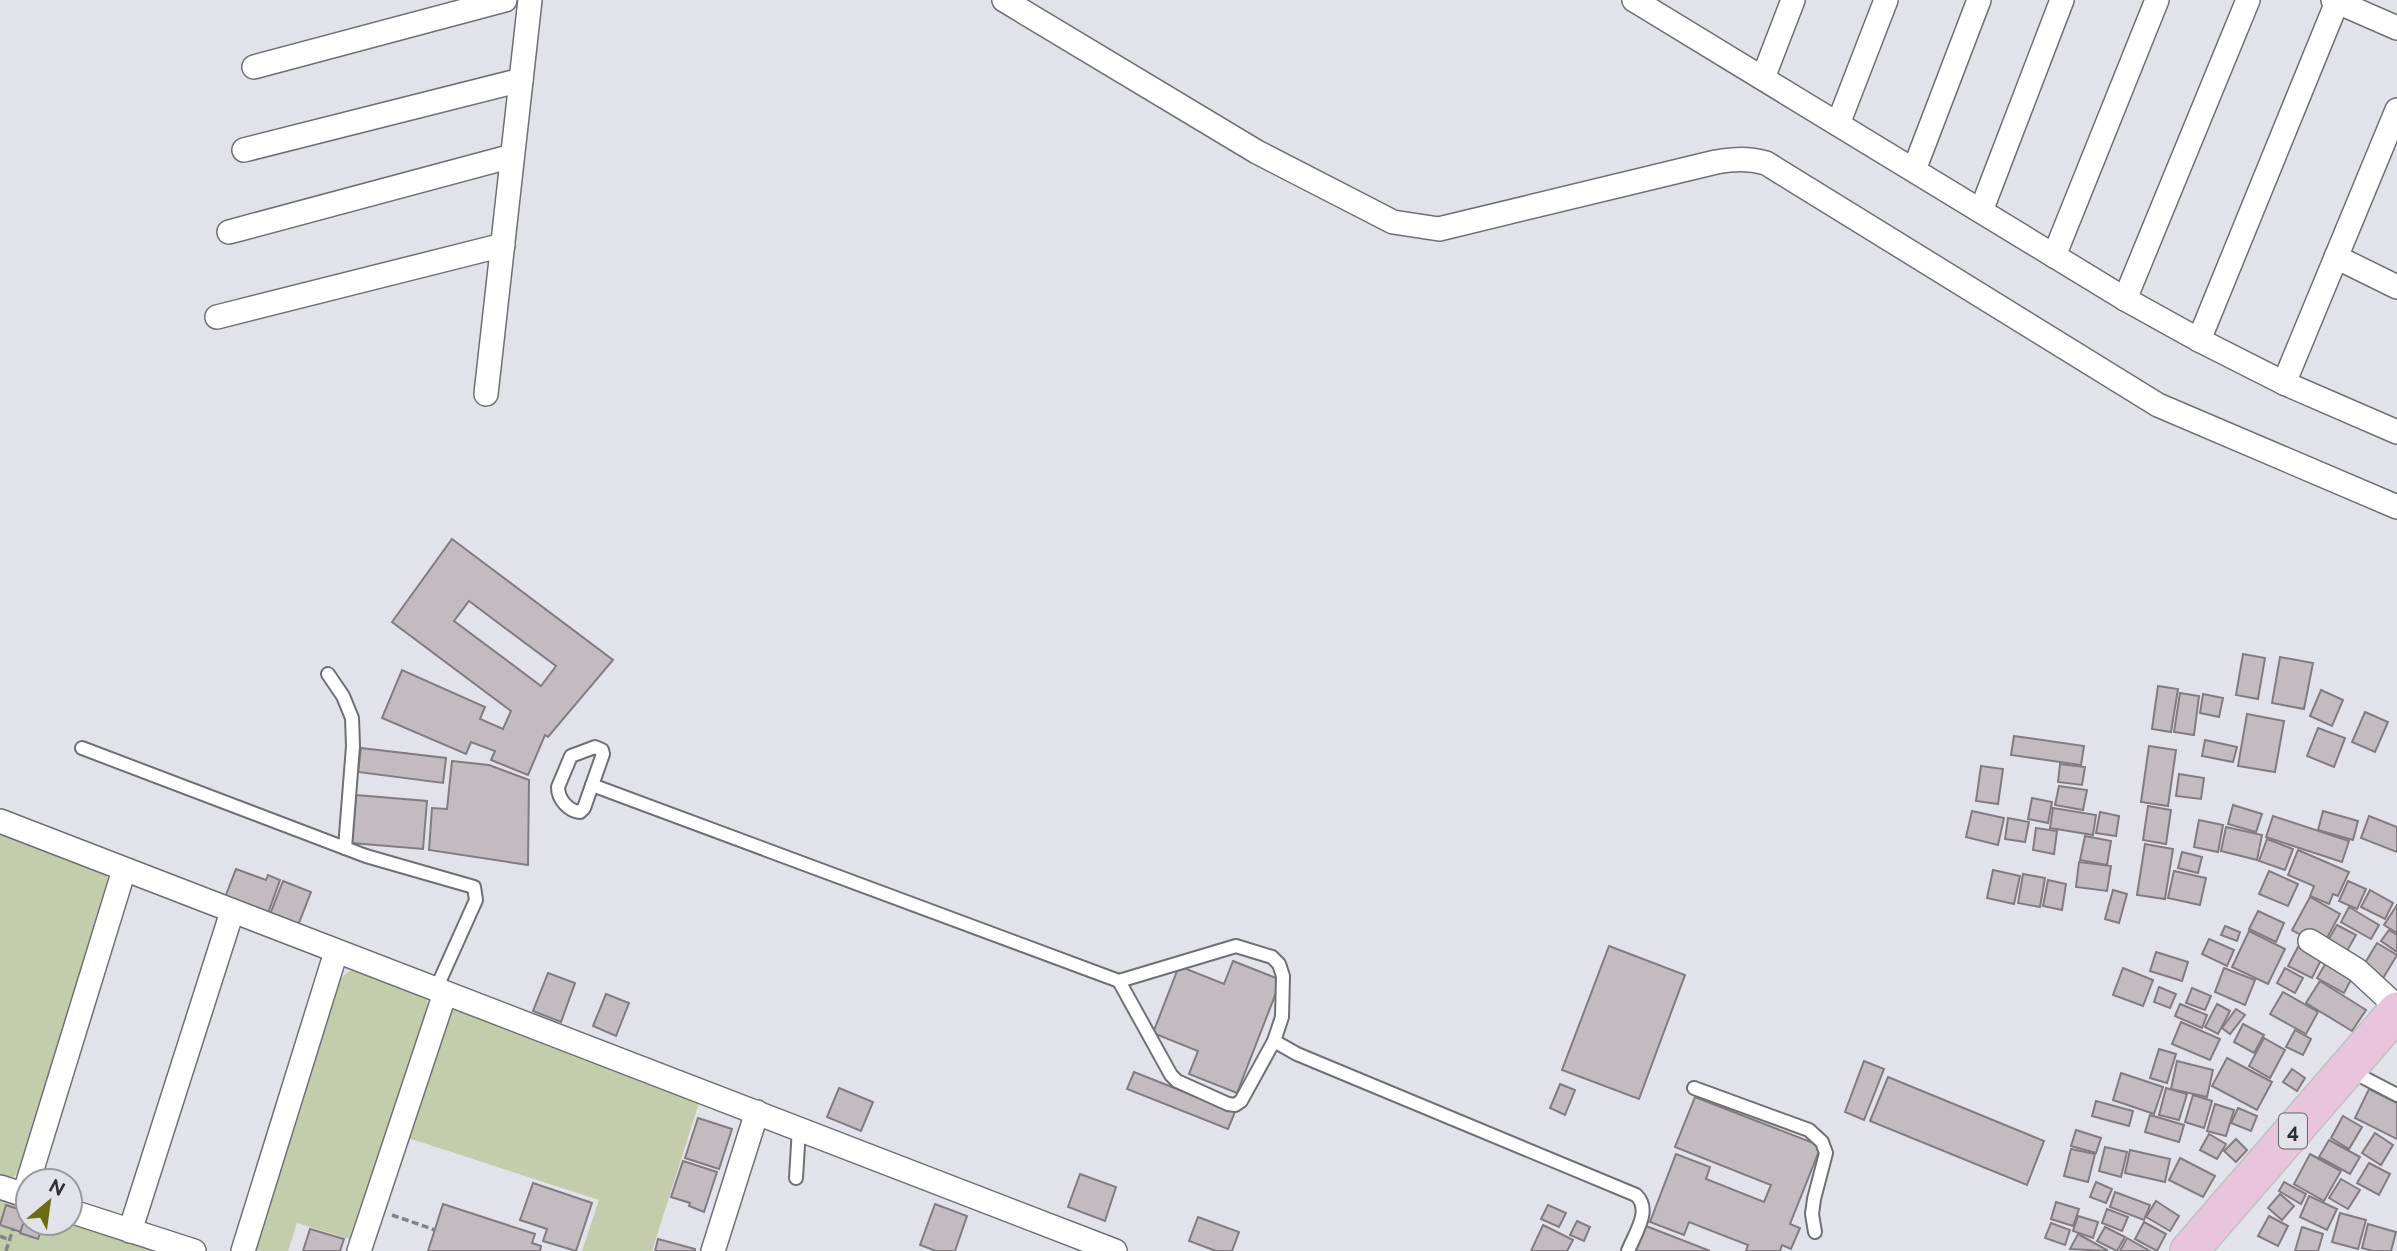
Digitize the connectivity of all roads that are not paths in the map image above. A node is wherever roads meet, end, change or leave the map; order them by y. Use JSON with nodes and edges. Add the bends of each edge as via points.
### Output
{"nodes":[{"id":1,"x":505,"y":0,"type":"edge"},
{"id":2,"x":530,"y":0,"type":"edge"},
{"id":3,"x":1004,"y":0,"type":"edge"},
{"id":4,"x":1634,"y":0,"type":"edge"},
{"id":5,"x":1793,"y":0,"type":"edge"},
{"id":6,"x":1886,"y":0,"type":"edge"},
{"id":7,"x":1979,"y":0,"type":"edge"},
{"id":8,"x":2062,"y":0,"type":"edge"},
{"id":9,"x":2157,"y":0,"type":"edge"},
{"id":10,"x":2248,"y":0,"type":"edge"},
{"id":11,"x":2335,"y":1,"type":"edge"},
{"id":12,"x":2397,"y":29,"type":"edge"},
{"id":13,"x":254,"y":67,"type":"dead end"},
{"id":14,"x":1763,"y":78,"type":"junction"},
{"id":15,"x":521,"y":80,"type":"junction"},
{"id":16,"x":2397,"y":110,"type":"edge"},
{"id":17,"x":1838,"y":124,"type":"junction"},
{"id":18,"x":2390,"y":147,"type":"edge"},
{"id":19,"x":244,"y":150,"type":"dead end"},
{"id":20,"x":513,"y":156,"type":"junction"},
{"id":21,"x":1914,"y":170,"type":"junction"},
{"id":22,"x":1981,"y":211,"type":"junction"},
{"id":23,"x":229,"y":232,"type":"dead end"},
{"id":24,"x":503,"y":245,"type":"junction"},
{"id":25,"x":2054,"y":256,"type":"junction"},
{"id":26,"x":2336,"y":257,"type":"junction"},
{"id":27,"x":2397,"y":287,"type":"edge"},
{"id":28,"x":2125,"y":299,"type":"junction"},
{"id":29,"x":217,"y":317,"type":"dead end"},
{"id":30,"x":2199,"y":340,"type":"junction"},
{"id":31,"x":2284,"y":383,"type":"junction"},
{"id":32,"x":486,"y":394,"type":"dead end"},
{"id":33,"x":2397,"y":432,"type":"edge"},
{"id":34,"x":2397,"y":507,"type":"edge"},
{"id":35,"x":328,"y":674,"type":"dead end"},
{"id":36,"x":82,"y":747,"type":"dead end"},
{"id":37,"x":592,"y":785,"type":"junction"},
{"id":38,"x":0,"y":821,"type":"edge"},
{"id":39,"x":345,"y":848,"type":"junction"},
{"id":40,"x":124,"y":870,"type":"junction"},
{"id":41,"x":232,"y":912,"type":"junction"},
{"id":42,"x":2310,"y":941,"type":"dead end"},
{"id":43,"x":336,"y":952,"type":"junction"},
{"id":44,"x":1119,"y":981,"type":"junction"},
{"id":45,"x":440,"y":991,"type":"junction"},
{"id":46,"x":2397,"y":1009,"type":"edge"},
{"id":47,"x":1274,"y":1041,"type":"junction"},
{"id":48,"x":2347,"y":1069,"type":"junction"},
{"id":49,"x":1694,"y":1088,"type":"dead end"},
{"id":50,"x":2397,"y":1095,"type":"edge"},
{"id":51,"x":757,"y":1112,"type":"junction"},
{"id":52,"x":799,"y":1128,"type":"junction"},
{"id":53,"x":35,"y":1167,"type":"edge"},
{"id":54,"x":796,"y":1178,"type":"dead end"},
{"id":55,"x":84,"y":1216,"type":"edge"},
{"id":56,"x":130,"y":1231,"type":"junction"},
{"id":57,"x":1815,"y":1232,"type":"dead end"},
{"id":58,"x":194,"y":1251,"type":"edge"},
{"id":59,"x":243,"y":1251,"type":"edge"},
{"id":60,"x":359,"y":1251,"type":"edge"},
{"id":61,"x":713,"y":1251,"type":"edge"},
{"id":62,"x":1115,"y":1251,"type":"edge"},
{"id":63,"x":1628,"y":1251,"type":"edge"},
{"id":64,"x":2189,"y":1251,"type":"edge"}],
"edges":[{"from":1,"to":13,"type":"street"},
{"from":2,"to":15,"type":"street"},
{"from":3,"to":34,"type":"street","via":[[1257,152],[1393,222],[1439,229],[1716,162],[1736,158],[1766,163],[2158,405]]},
{"from":4,"to":14,"type":"street"},
{"from":5,"to":14,"type":"street"},
{"from":6,"to":17,"type":"street"},
{"from":7,"to":21,"type":"street"},
{"from":8,"to":22,"type":"street"},
{"from":9,"to":25,"type":"street"},
{"from":10,"to":28,"type":"street"},
{"from":11,"to":12,"type":"street"},
{"from":11,"to":30,"type":"street"},
{"from":14,"to":17,"type":"street"},
{"from":15,"to":19,"type":"street"},
{"from":15,"to":20,"type":"street"},
{"from":16,"to":18,"type":"street"},
{"from":17,"to":21,"type":"street"},
{"from":18,"to":26,"type":"street"},
{"from":20,"to":23,"type":"street"},
{"from":20,"to":24,"type":"street"},
{"from":21,"to":22,"type":"street"},
{"from":22,"to":25,"type":"street"},
{"from":24,"to":29,"type":"street"},
{"from":24,"to":32,"type":"street"},
{"from":25,"to":28,"type":"street"},
{"from":26,"to":27,"type":"street"},
{"from":26,"to":31,"type":"street"},
{"from":28,"to":30,"type":"street"},
{"from":30,"to":31,"type":"street"},
{"from":31,"to":33,"type":"street"},
{"from":35,"to":39,"type":"lane","via":[[352,719]]},
{"from":36,"to":39,"type":"lane"},
{"from":37,"to":37,"type":"lane","via":[[603,754],[595,747],[571,756],[558,792],[568,808],[580,813]]},
{"from":37,"to":44,"type":"lane"},
{"from":38,"to":40,"type":"street"},
{"from":39,"to":45,"type":"lane","via":[[474,887],[476,900]]},
{"from":40,"to":41,"type":"street"},
{"from":40,"to":53,"type":"street"},
{"from":41,"to":43,"type":"street"},
{"from":41,"to":56,"type":"street"},
{"from":42,"to":46,"type":"street","via":[[2357,970]]},
{"from":43,"to":45,"type":"street"},
{"from":43,"to":59,"type":"street"},
{"from":44,"to":47,"type":"lane","via":[[1236,946],[1272,957],[1283,975],[1282,1017]]},
{"from":44,"to":47,"type":"lane","via":[[1171,1075],[1228,1104],[1241,1101]]},
{"from":45,"to":51,"type":"street"},
{"from":45,"to":60,"type":"street"},
{"from":46,"to":48,"type":"main road","number":"4"},
{"from":47,"to":63,"type":"lane","via":[[1636,1195],[1644,1209]]},
{"from":48,"to":50,"type":"lane"},
{"from":48,"to":64,"type":"main road","number":"4"},
{"from":49,"to":57,"type":"lane","via":[[1810,1130],[1822,1142],[1826,1153],[1814,1199]]},
{"from":51,"to":52,"type":"street"},
{"from":51,"to":61,"type":"street"},
{"from":52,"to":54,"type":"lane"},
{"from":52,"to":62,"type":"street"},
{"from":55,"to":56,"type":"street"},
{"from":56,"to":58,"type":"street"}]}
